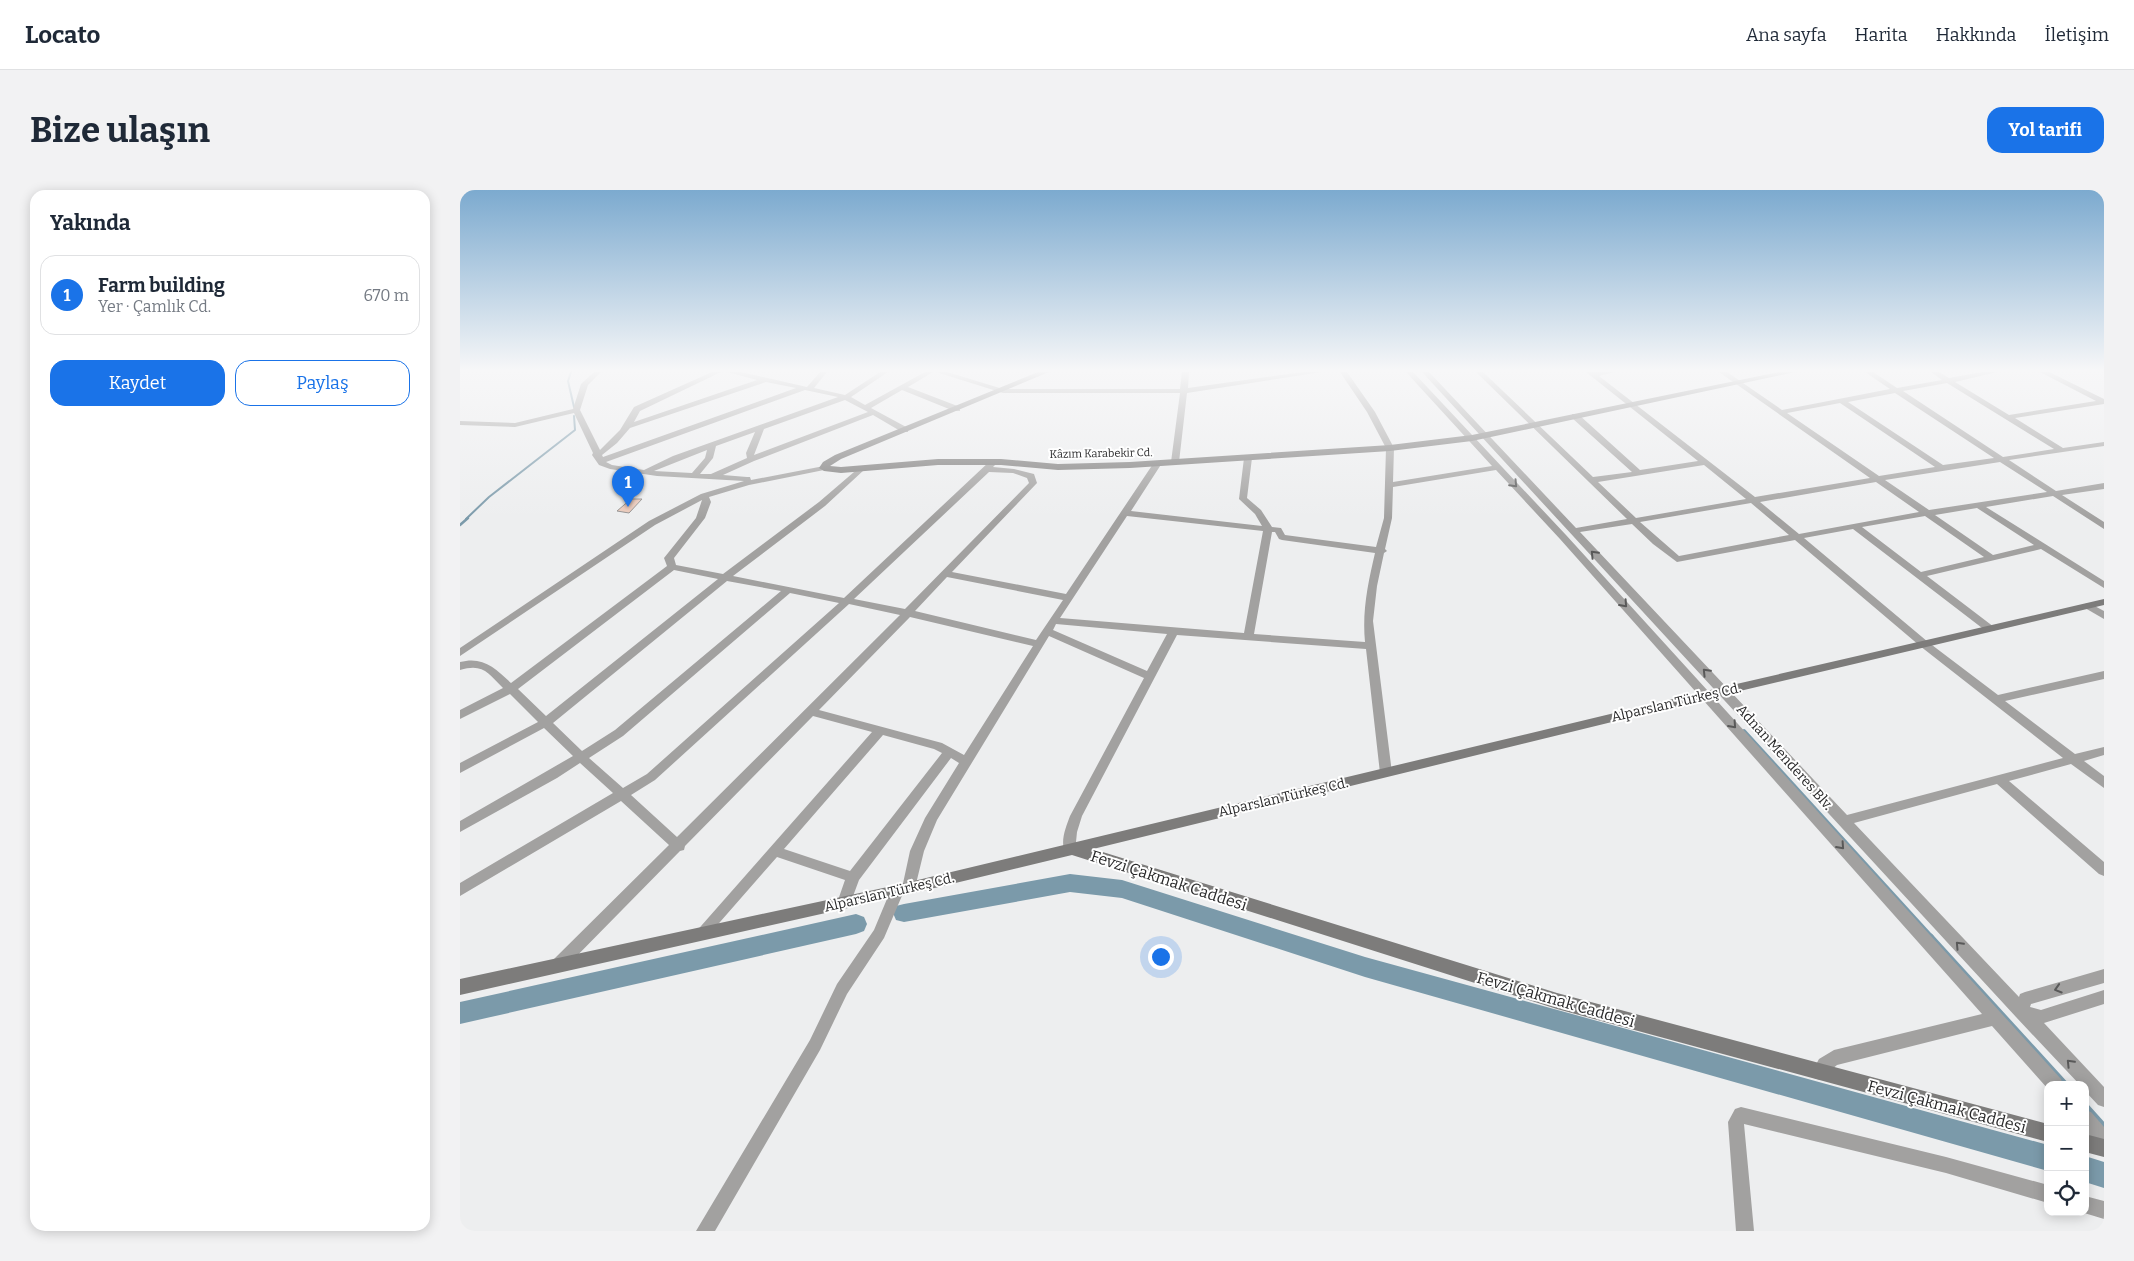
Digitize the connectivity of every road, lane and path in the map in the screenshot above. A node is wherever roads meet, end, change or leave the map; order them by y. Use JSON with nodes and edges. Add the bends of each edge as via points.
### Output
{"nodes":[{"id":1,"x":536,"y":421,"type":"edge"},
{"id":2,"x":581,"y":421,"type":"edge"},
{"id":3,"x":630,"y":421,"type":"edge"},
{"id":4,"x":644,"y":421,"type":"edge"},
{"id":5,"x":710,"y":421,"type":"edge"},
{"id":6,"x":781,"y":421,"type":"edge"},
{"id":7,"x":853,"y":421,"type":"edge"},
{"id":8,"x":887,"y":421,"type":"edge"},
{"id":9,"x":928,"y":421,"type":"edge"},
{"id":10,"x":1180,"y":421,"type":"edge"},
{"id":11,"x":1376,"y":421,"type":"edge"},
{"id":12,"x":1461,"y":421,"type":"edge"},
{"id":13,"x":1464,"y":421,"type":"edge"},
{"id":14,"x":1529,"y":421,"type":"edge"},
{"id":15,"x":1554,"y":421,"type":"edge"},
{"id":16,"x":1580,"y":421,"type":"edge"},
{"id":17,"x":1652,"y":421,"type":"edge"},
{"id":18,"x":1794,"y":421,"type":"edge"},
{"id":19,"x":1871,"y":421,"type":"edge"},
{"id":20,"x":1943,"y":421,"type":"edge"},
{"id":21,"x":2014,"y":421,"type":"edge"},
{"id":22,"x":460,"y":423,"type":"edge"},
{"id":23,"x":1534,"y":425,"type":"junction"},
{"id":24,"x":628,"y":426,"type":"junction"},
{"id":25,"x":761,"y":428,"type":"junction"},
{"id":26,"x":905,"y":430,"type":"junction"},
{"id":27,"x":1477,"y":436,"type":"junction"},
{"id":28,"x":2104,"y":444,"type":"edge"},
{"id":29,"x":712,"y":446,"type":"junction"},
{"id":30,"x":1390,"y":448,"type":"junction"},
{"id":31,"x":2061,"y":450,"type":"junction"},
{"id":32,"x":598,"y":458,"type":"junction"},
{"id":33,"x":1248,"y":458,"type":"junction"},
{"id":34,"x":751,"y":459,"type":"junction"},
{"id":35,"x":2002,"y":459,"type":"junction"},
{"id":36,"x":1175,"y":462,"type":"junction"},
{"id":37,"x":1158,"y":463,"type":"junction"},
{"id":38,"x":1704,"y":463,"type":"junction"},
{"id":39,"x":991,"y":465,"type":"junction"},
{"id":40,"x":1499,"y":467,"type":"junction"},
{"id":41,"x":824,"y":468,"type":"junction"},
{"id":42,"x":861,"y":468,"type":"junction"},
{"id":43,"x":1942,"y":468,"type":"junction"},
{"id":44,"x":645,"y":472,"type":"junction"},
{"id":45,"x":1638,"y":473,"type":"junction"},
{"id":46,"x":693,"y":477,"type":"junction"},
{"id":47,"x":710,"y":478,"type":"junction"},
{"id":48,"x":774,"y":479,"type":"junction"},
{"id":49,"x":1879,"y":479,"type":"junction"},
{"id":50,"x":1592,"y":480,"type":"junction"},
{"id":51,"x":1390,"y":485,"type":"junction"},
{"id":52,"x":2104,"y":486,"type":"edge"},
{"id":53,"x":2052,"y":492,"type":"junction"},
{"id":54,"x":704,"y":496,"type":"junction"},
{"id":55,"x":1753,"y":500,"type":"junction"},
{"id":56,"x":1979,"y":506,"type":"junction"},
{"id":57,"x":1124,"y":513,"type":"junction"},
{"id":58,"x":1928,"y":514,"type":"junction"},
{"id":59,"x":1634,"y":522,"type":"junction"},
{"id":60,"x":1855,"y":526,"type":"junction"},
{"id":61,"x":2104,"y":526,"type":"edge"},
{"id":62,"x":1268,"y":529,"type":"junction"},
{"id":63,"x":1572,"y":531,"type":"junction"},
{"id":64,"x":1796,"y":536,"type":"junction"},
{"id":65,"x":2042,"y":546,"type":"junction"},
{"id":66,"x":1382,"y":551,"type":"junction"},
{"id":67,"x":1992,"y":558,"type":"junction"},
{"id":68,"x":672,"y":566,"type":"junction"},
{"id":69,"x":945,"y":574,"type":"junction"},
{"id":70,"x":1920,"y":575,"type":"junction"},
{"id":71,"x":727,"y":576,"type":"junction"},
{"id":72,"x":2104,"y":585,"type":"edge"},
{"id":73,"x":789,"y":589,"type":"junction"},
{"id":74,"x":1069,"y":598,"type":"junction"},
{"id":75,"x":848,"y":600,"type":"junction"},
{"id":76,"x":2104,"y":602,"type":"edge"},
{"id":77,"x":2089,"y":606,"type":"junction"},
{"id":78,"x":908,"y":613,"type":"junction"},
{"id":79,"x":2104,"y":616,"type":"edge"},
{"id":80,"x":1054,"y":621,"type":"junction"},
{"id":81,"x":1990,"y":629,"type":"junction"},
{"id":82,"x":1174,"y":630,"type":"junction"},
{"id":83,"x":1047,"y":631,"type":"junction"},
{"id":84,"x":1248,"y":637,"type":"junction"},
{"id":85,"x":1039,"y":644,"type":"junction"},
{"id":86,"x":1924,"y":644,"type":"junction"},
{"id":87,"x":1369,"y":646,"type":"junction"},
{"id":88,"x":460,"y":653,"type":"edge"},
{"id":89,"x":460,"y":666,"type":"edge"},
{"id":90,"x":2104,"y":675,"type":"edge"},
{"id":91,"x":1148,"y":676,"type":"junction"},
{"id":92,"x":510,"y":690,"type":"junction"},
{"id":93,"x":1724,"y":690,"type":"junction"},
{"id":94,"x":1706,"y":695,"type":"junction"},
{"id":95,"x":1998,"y":699,"type":"junction"},
{"id":96,"x":811,"y":712,"type":"junction"},
{"id":97,"x":460,"y":715,"type":"edge"},
{"id":98,"x":545,"y":723,"type":"junction"},
{"id":99,"x":882,"y":730,"type":"junction"},
{"id":100,"x":2104,"y":751,"type":"edge"},
{"id":101,"x":949,"y":752,"type":"junction"},
{"id":102,"x":581,"y":757,"type":"junction"},
{"id":103,"x":2075,"y":759,"type":"junction"},
{"id":104,"x":966,"y":761,"type":"junction"},
{"id":105,"x":460,"y":768,"type":"edge"},
{"id":106,"x":1386,"y":773,"type":"junction"},
{"id":107,"x":1999,"y":780,"type":"junction"},
{"id":108,"x":2104,"y":783,"type":"edge"},
{"id":109,"x":623,"y":795,"type":"junction"},
{"id":110,"x":1843,"y":821,"type":"junction"},
{"id":111,"x":460,"y":827,"type":"edge"},
{"id":112,"x":679,"y":846,"type":"junction"},
{"id":113,"x":1070,"y":848,"type":"junction"},
{"id":114,"x":774,"y":851,"type":"junction"},
{"id":115,"x":2104,"y":870,"type":"edge"},
{"id":116,"x":853,"y":877,"type":"junction"},
{"id":117,"x":903,"y":889,"type":"junction"},
{"id":118,"x":460,"y":890,"type":"edge"},
{"id":119,"x":844,"y":903,"type":"junction"},
{"id":120,"x":701,"y":934,"type":"junction"},
{"id":121,"x":559,"y":964,"type":"junction"},
{"id":122,"x":2104,"y":976,"type":"edge"},
{"id":123,"x":460,"y":987,"type":"edge"},
{"id":124,"x":2104,"y":997,"type":"edge"},
{"id":125,"x":2021,"y":1012,"type":"junction"},
{"id":126,"x":1996,"y":1018,"type":"junction"},
{"id":127,"x":1820,"y":1072,"type":"junction"},
{"id":128,"x":2052,"y":1081,"type":"edge"},
{"id":129,"x":2104,"y":1099,"type":"edge"},
{"id":130,"x":2089,"y":1122,"type":"edge"},
{"id":131,"x":2044,"y":1132,"type":"edge"},
{"id":132,"x":2104,"y":1139,"type":"edge"},
{"id":133,"x":2089,"y":1143,"type":"edge"},
{"id":134,"x":2104,"y":1148,"type":"edge"},
{"id":135,"x":2044,"y":1193,"type":"edge"},
{"id":136,"x":2089,"y":1206,"type":"edge"},
{"id":137,"x":2104,"y":1210,"type":"edge"},
{"id":138,"x":705,"y":1231,"type":"edge"},
{"id":139,"x":1745,"y":1231,"type":"edge"}],
"edges":[{"from":1,"to":22,"type":"street","via":[[515,426]]},
{"from":2,"to":32,"type":"street"},
{"from":3,"to":24,"type":"street"},
{"from":4,"to":24,"type":"street"},
{"from":5,"to":32,"type":"street"},
{"from":6,"to":25,"type":"street"},
{"from":7,"to":34,"type":"street"},
{"from":8,"to":26,"type":"street"},
{"from":9,"to":26,"type":"street"},
{"from":10,"to":36,"type":"street"},
{"from":11,"to":30,"type":"street"},
{"from":12,"to":27,"type":"street","name":"Adnan Menderes Blv."},
{"from":13,"to":27,"type":"street","name":"Adnan Menderes Blv."},
{"from":14,"to":23,"type":"street"},
{"from":15,"to":23,"type":"street","name":"Kâzım Karabekir Cd."},
{"from":16,"to":45,"type":"street"},
{"from":17,"to":38,"type":"street"},
{"from":18,"to":49,"type":"street"},
{"from":19,"to":43,"type":"street"},
{"from":20,"to":35,"type":"street"},
{"from":21,"to":31,"type":"street"},
{"from":23,"to":27,"type":"street","name":"Kâzım Karabekir Cd."},
{"from":23,"to":50,"type":"street"},
{"from":24,"to":32,"type":"street"},
{"from":25,"to":29,"type":"street"},
{"from":25,"to":34,"type":"street","via":[[750,453]]},
{"from":26,"to":41,"type":"street","via":[[838,457]]},
{"from":27,"to":30,"type":"street","name":"Kâzım Karabekir Cd."},
{"from":27,"to":40,"type":"street","name":"Adnan Menderes Blv."},
{"from":27,"to":63,"type":"street","name":"Adnan Menderes Blv."},
{"from":28,"to":31,"type":"street"},
{"from":29,"to":44,"type":"street"},
{"from":29,"to":46,"type":"street","via":[[709,458]]},
{"from":30,"to":33,"type":"street","name":"Kâzım Karabekir Cd."},
{"from":30,"to":51,"type":"street"},
{"from":31,"to":35,"type":"street"},
{"from":32,"to":44,"type":"street","via":[[610,467]]},
{"from":33,"to":36,"type":"street","name":"Kâzım Karabekir Cd."},
{"from":33,"to":62,"type":"street","via":[[1243,499],[1256,509]]},
{"from":34,"to":47,"type":"street"},
{"from":35,"to":43,"type":"street"},
{"from":35,"to":53,"type":"street"},
{"from":36,"to":37,"type":"street","name":"Kâzım Karabekir Cd."},
{"from":37,"to":39,"type":"street","name":"Kâzım Karabekir Cd.","via":[[1058,467]]},
{"from":37,"to":57,"type":"street"},
{"from":38,"to":45,"type":"street"},
{"from":38,"to":55,"type":"street"},
{"from":39,"to":42,"type":"street","name":"Kâzım Karabekir Cd.","via":[[938,462]]},
{"from":39,"to":69,"type":"street","via":[[1031,476],[1033,483]]},
{"from":39,"to":75,"type":"street"},
{"from":40,"to":51,"type":"street"},
{"from":40,"to":94,"type":"street","name":"Adnan Menderes Blv.","one_way":true},
{"from":41,"to":42,"type":"street","name":"Kâzım Karabekir Cd."},
{"from":41,"to":48,"type":"street"},
{"from":42,"to":71,"type":"street","via":[[822,504]]},
{"from":43,"to":49,"type":"street"},
{"from":44,"to":46,"type":"street"},
{"from":45,"to":50,"type":"street"},
{"from":46,"to":47,"type":"street"},
{"from":47,"to":48,"type":"street"},
{"from":48,"to":54,"type":"street","via":[[730,487]]},
{"from":49,"to":55,"type":"street"},
{"from":49,"to":58,"type":"street"},
{"from":50,"to":59,"type":"street"},
{"from":51,"to":66,"type":"street"},
{"from":52,"to":53,"type":"street"},
{"from":53,"to":56,"type":"street"},
{"from":53,"to":61,"type":"street"},
{"from":54,"to":68,"type":"street","via":[[706,508],[689,534],[674,548],[669,558]]},
{"from":54,"to":88,"type":"street","via":[[652,522]]},
{"from":55,"to":59,"type":"street"},
{"from":55,"to":64,"type":"street"},
{"from":56,"to":58,"type":"street"},
{"from":56,"to":65,"type":"street"},
{"from":57,"to":62,"type":"street"},
{"from":57,"to":74,"type":"street"},
{"from":58,"to":60,"type":"street"},
{"from":58,"to":67,"type":"street"},
{"from":59,"to":63,"type":"street"},
{"from":59,"to":64,"type":"street","via":[[1670,555],[1680,559]]},
{"from":60,"to":64,"type":"street"},
{"from":60,"to":70,"type":"street"},
{"from":62,"to":66,"type":"street","via":[[1278,530],[1282,538]]},
{"from":62,"to":84,"type":"street"},
{"from":93,"to":63,"type":"street","name":"Adnan Menderes Blv.","one_way":true},
{"from":64,"to":86,"type":"street"},
{"from":65,"to":67,"type":"street"},
{"from":65,"to":72,"type":"street"},
{"from":66,"to":87,"type":"street","via":[[1369,603]]},
{"from":67,"to":70,"type":"street"},
{"from":68,"to":71,"type":"street"},
{"from":68,"to":92,"type":"street"},
{"from":69,"to":74,"type":"street"},
{"from":69,"to":78,"type":"street"},
{"from":70,"to":81,"type":"street"},
{"from":71,"to":73,"type":"street"},
{"from":71,"to":98,"type":"street"},
{"from":73,"to":75,"type":"street"},
{"from":73,"to":102,"type":"street","via":[[619,733]]},
{"from":74,"to":80,"type":"street"},
{"from":75,"to":78,"type":"street"},
{"from":75,"to":109,"type":"street","via":[[650,777]]},
{"from":76,"to":77,"type":"street","name":"Alparslan Türkeş Cd."},
{"from":77,"to":79,"type":"street"},
{"from":77,"to":81,"type":"street","name":"Alparslan Türkeş Cd."},
{"from":78,"to":85,"type":"street"},
{"from":78,"to":96,"type":"street"},
{"from":80,"to":82,"type":"street"},
{"from":80,"to":83,"type":"street"},
{"from":81,"to":86,"type":"street","name":"Alparslan Türkeş Cd."},
{"from":82,"to":84,"type":"street"},
{"from":82,"to":91,"type":"street"},
{"from":83,"to":85,"type":"street"},
{"from":83,"to":91,"type":"street"},
{"from":84,"to":87,"type":"street"},
{"from":85,"to":104,"type":"street"},
{"from":86,"to":93,"type":"street","name":"Alparslan Türkeş Cd."},
{"from":86,"to":95,"type":"street"},
{"from":87,"to":106,"type":"street"},
{"from":89,"to":92,"type":"street","via":[[481,663]]},
{"from":90,"to":95,"type":"street"},
{"from":91,"to":113,"type":"street","via":[[1076,816]]},
{"from":92,"to":97,"type":"street"},
{"from":92,"to":98,"type":"street"},
{"from":93,"to":94,"type":"street","name":"Alparslan Türkeş Cd."},
{"from":93,"to":110,"type":"street","name":"Adnan Menderes Blv."},
{"from":94,"to":106,"type":"street","name":"Alparslan Türkeş Cd."},
{"from":94,"to":126,"type":"street","name":"Adnan Menderes Blv.","one_way":true},
{"from":95,"to":103,"type":"street"},
{"from":96,"to":99,"type":"street"},
{"from":96,"to":112,"type":"street"},
{"from":98,"to":102,"type":"street"},
{"from":98,"to":105,"type":"street"},
{"from":99,"to":101,"type":"street"},
{"from":99,"to":114,"type":"street"},
{"from":100,"to":103,"type":"street"},
{"from":101,"to":104,"type":"street"},
{"from":101,"to":116,"type":"street"},
{"from":102,"to":109,"type":"street"},
{"from":102,"to":111,"type":"street"},
{"from":103,"to":107,"type":"street"},
{"from":103,"to":108,"type":"street"},
{"from":104,"to":117,"type":"street","via":[[932,818]]},
{"from":106,"to":113,"type":"street","name":"Alparslan Türkeş Cd."},
{"from":107,"to":110,"type":"street"},
{"from":107,"to":115,"type":"street"},
{"from":109,"to":112,"type":"street"},
{"from":109,"to":118,"type":"street"},
{"from":125,"to":110,"type":"street","name":"Adnan Menderes Blv.","one_way":true},
{"from":112,"to":121,"type":"street"},
{"from":113,"to":117,"type":"street","name":"Alparslan Türkeş Cd."},
{"from":113,"to":127,"type":"street","name":"Fevzi Çakmak Caddesi","via":[[1520,990]]},
{"from":114,"to":116,"type":"street"},
{"from":114,"to":120,"type":"street"},
{"from":116,"to":119,"type":"street"},
{"from":117,"to":119,"type":"street","name":"Alparslan Türkeş Cd."},
{"from":117,"to":138,"type":"street","via":[[879,934],[842,989],[815,1045]]},
{"from":119,"to":120,"type":"street","name":"Alparslan Türkeş Cd."},
{"from":120,"to":121,"type":"street","name":"Alparslan Türkeş Cd."},
{"from":121,"to":123,"type":"street","name":"Alparslan Türkeş Cd."},
{"from":122,"to":125,"type":"street","one_way":true,"via":[[2025,999]]},
{"from":124,"to":125,"type":"street","via":[[2041,1017]]},
{"from":129,"to":125,"type":"street","name":"Adnan Menderes Blv.","one_way":true},
{"from":126,"to":127,"type":"street","via":[[1834,1058]]},
{"from":126,"to":128,"type":"street","name":"Adnan Menderes Blv."},
{"from":127,"to":131,"type":"street","name":"Fevzi Çakmak Caddesi"},
{"from":130,"to":132,"type":"street"},
{"from":133,"to":134,"type":"street"},
{"from":135,"to":139,"type":"street","via":[[1741,1114],[1736,1122]]},
{"from":136,"to":137,"type":"street"}]}
